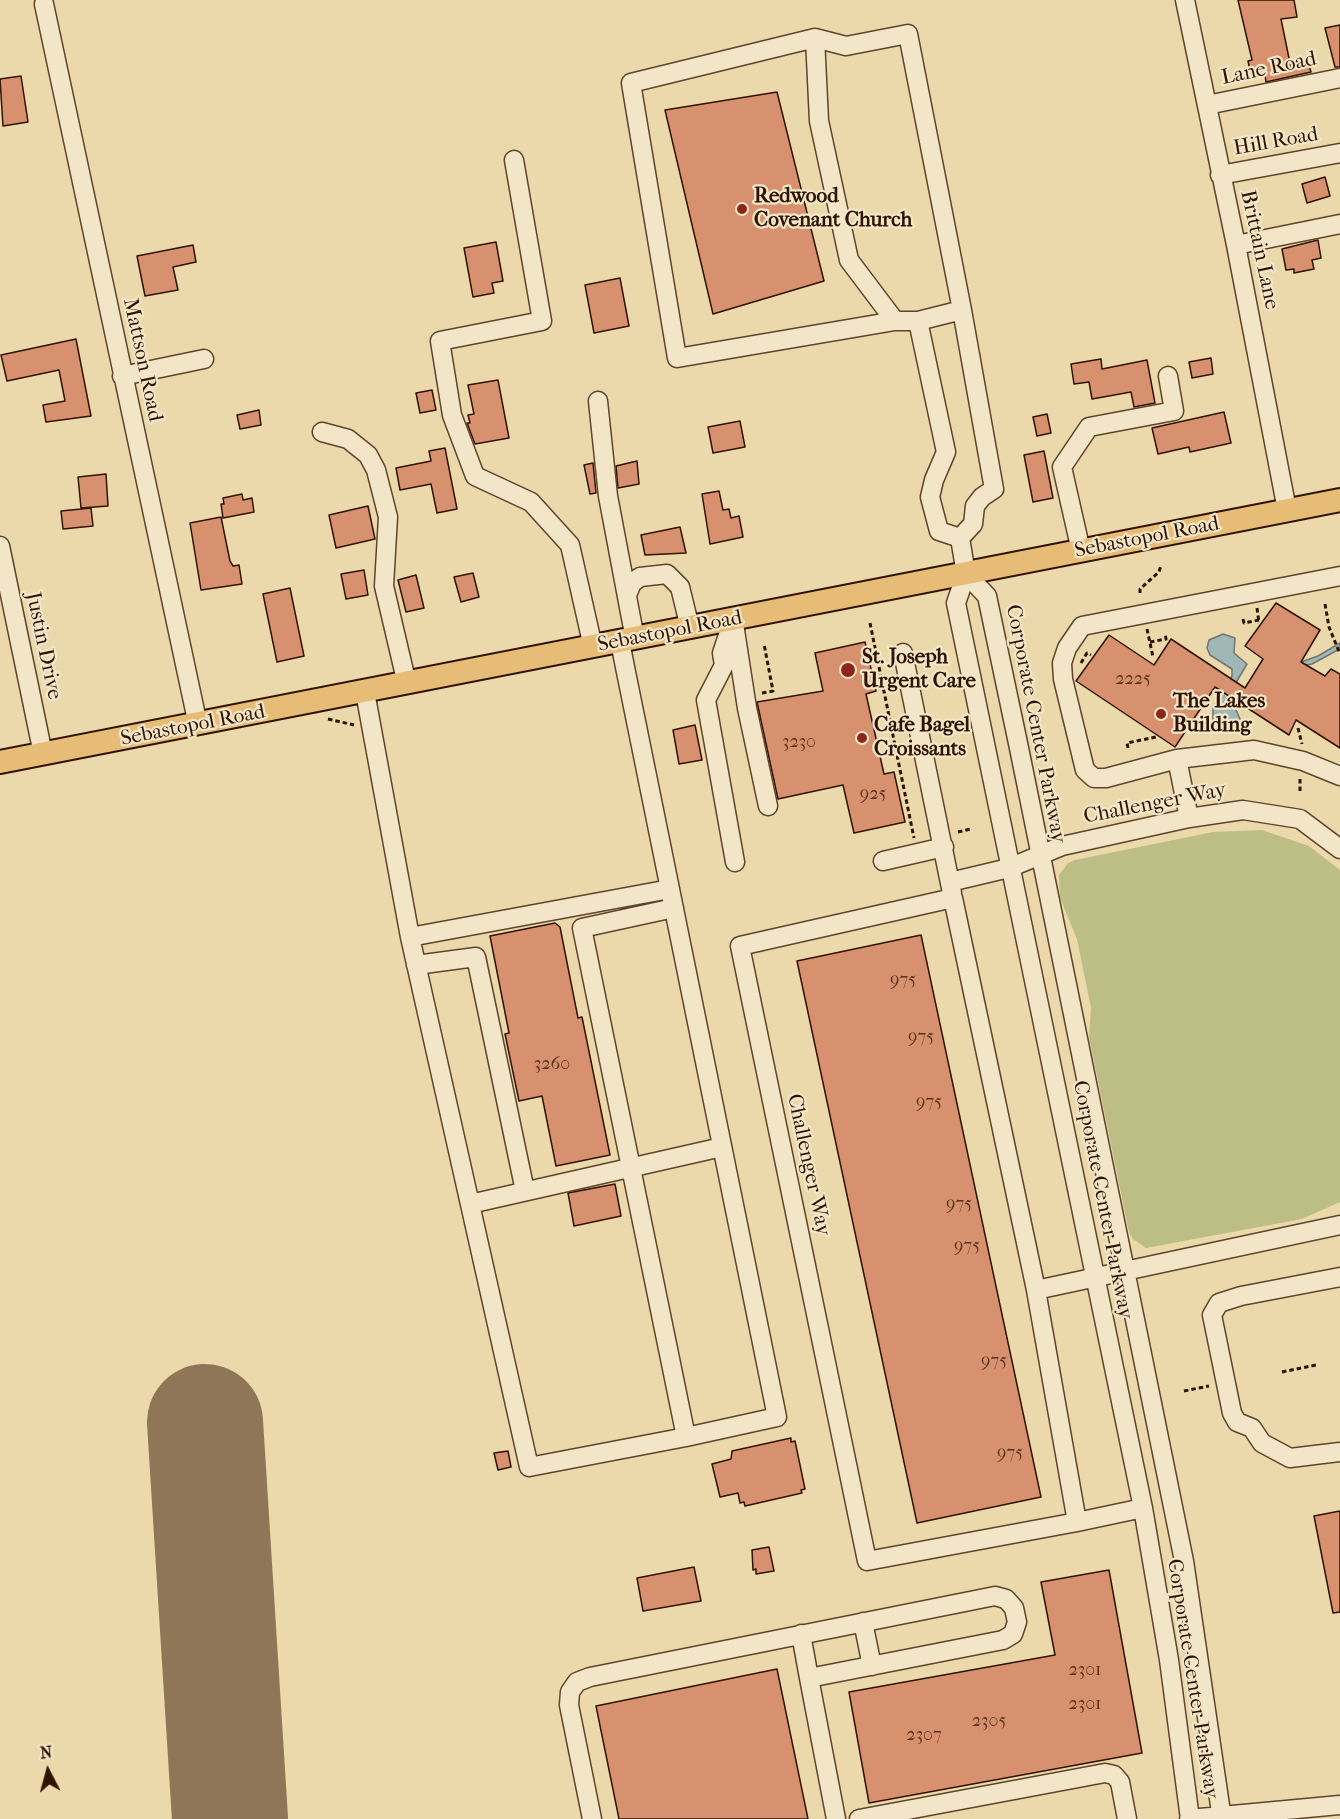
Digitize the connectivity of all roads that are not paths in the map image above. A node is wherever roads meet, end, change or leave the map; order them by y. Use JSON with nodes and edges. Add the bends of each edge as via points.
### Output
{"nodes":[{"id":1,"x":1185,"y":0,"type":"edge"},
{"id":2,"x":44,"y":4,"type":"dead end"},
{"id":3,"x":815,"y":38,"type":"junction"},
{"id":4,"x":1340,"y":78,"type":"edge"},
{"id":5,"x":1207,"y":105,"type":"junction"},
{"id":6,"x":1340,"y":153,"type":"edge"},
{"id":7,"x":514,"y":160,"type":"dead end"},
{"id":8,"x":1220,"y":175,"type":"junction"},
{"id":9,"x":1340,"y":224,"type":"edge"},
{"id":10,"x":1236,"y":245,"type":"junction"},
{"id":11,"x":962,"y":310,"type":"junction"},
{"id":12,"x":895,"y":321,"type":"junction"},
{"id":13,"x":918,"y":321,"type":"junction"},
{"id":14,"x":204,"y":359,"type":"dead end"},
{"id":15,"x":122,"y":376,"type":"junction"},
{"id":16,"x":1168,"y":376,"type":"dead end"},
{"id":17,"x":598,"y":401,"type":"dead end"},
{"id":18,"x":322,"y":432,"type":"dead end"},
{"id":19,"x":1340,"y":500,"type":"edge"},
{"id":20,"x":1287,"y":510,"type":"junction"},
{"id":21,"x":960,"y":538,"type":"junction"},
{"id":22,"x":0,"y":546,"type":"edge"},
{"id":23,"x":1081,"y":551,"type":"junction"},
{"id":24,"x":966,"y":574,"type":"junction"},
{"id":25,"x":1340,"y":576,"type":"edge"},
{"id":26,"x":627,"y":595,"type":"junction"},
{"id":27,"x":733,"y":620,"type":"junction"},
{"id":28,"x":690,"y":628,"type":"junction"},
{"id":29,"x":8,"y":632,"type":"edge"},
{"id":30,"x":627,"y":640,"type":"junction"},
{"id":31,"x":593,"y":647,"type":"junction"},
{"id":32,"x":903,"y":653,"type":"dead end"},
{"id":33,"x":407,"y":684,"type":"junction"},
{"id":34,"x":365,"y":692,"type":"junction"},
{"id":35,"x":198,"y":725,"type":"junction"},
{"id":36,"x":43,"y":754,"type":"junction"},
{"id":37,"x":1177,"y":759,"type":"junction"},
{"id":38,"x":0,"y":762,"type":"edge"},
{"id":39,"x":1340,"y":776,"type":"edge"},
{"id":40,"x":768,"y":806,"type":"dead end"},
{"id":41,"x":1189,"y":818,"type":"junction"},
{"id":42,"x":949,"y":839,"type":"junction"},
{"id":43,"x":1339,"y":845,"type":"edge"},
{"id":44,"x":1039,"y":857,"type":"junction"},
{"id":45,"x":883,"y":861,"type":"dead end"},
{"id":46,"x":735,"y":862,"type":"dead end"},
{"id":47,"x":1010,"y":868,"type":"junction"},
{"id":48,"x":670,"y":889,"type":"junction"},
{"id":49,"x":951,"y":890,"type":"junction"},
{"id":50,"x":674,"y":909,"type":"junction"},
{"id":51,"x":410,"y":937,"type":"junction"},
{"id":52,"x":416,"y":965,"type":"junction"},
{"id":53,"x":722,"y":1147,"type":"junction"},
{"id":54,"x":630,"y":1167,"type":"junction"},
{"id":55,"x":525,"y":1191,"type":"junction"},
{"id":56,"x":470,"y":1204,"type":"junction"},
{"id":57,"x":1340,"y":1225,"type":"edge"},
{"id":58,"x":1126,"y":1272,"type":"junction"},
{"id":59,"x":1340,"y":1277,"type":"edge"},
{"id":60,"x":1095,"y":1279,"type":"junction"},
{"id":61,"x":1036,"y":1290,"type":"junction"},
{"id":62,"x":686,"y":1437,"type":"junction"},
{"id":63,"x":1340,"y":1452,"type":"edge"},
{"id":64,"x":1143,"y":1508,"type":"junction"},
{"id":65,"x":1077,"y":1522,"type":"junction"},
{"id":66,"x":862,"y":1622,"type":"junction"},
{"id":67,"x":801,"y":1634,"type":"junction"},
{"id":68,"x":872,"y":1666,"type":"junction"},
{"id":69,"x":809,"y":1678,"type":"junction"},
{"id":70,"x":1340,"y":1805,"type":"edge"},
{"id":71,"x":1222,"y":1817,"type":"edge"},
{"id":72,"x":592,"y":1819,"type":"edge"},
{"id":73,"x":836,"y":1819,"type":"edge"},
{"id":74,"x":859,"y":1819,"type":"edge"},
{"id":75,"x":1127,"y":1819,"type":"edge"},
{"id":76,"x":1190,"y":1819,"type":"edge"}],
"edges":[{"from":1,"to":5,"type":"street","name":"Brittain Lane"},
{"from":2,"to":15,"type":"street","name":"Mattson Road"},
{"from":3,"to":11,"type":"street","via":[[846,46],[908,34]]},
{"from":3,"to":12,"type":"street","via":[[819,121],[849,260]]},
{"from":3,"to":12,"type":"street","via":[[631,82],[677,358]]},
{"from":4,"to":5,"type":"street","name":"Lane Road"},
{"from":5,"to":8,"type":"street","name":"Brittain Lane"},
{"from":6,"to":8,"type":"street","name":"Hill Road"},
{"from":7,"to":31,"type":"street","via":[[542,321],[440,341],[452,415],[475,476],[531,502],[570,545]]},
{"from":8,"to":10,"type":"street","name":"Brittain Lane"},
{"from":9,"to":10,"type":"street"},
{"from":10,"to":20,"type":"street","name":"Brittain Lane"},
{"from":11,"to":13,"type":"street"},
{"from":11,"to":21,"type":"street","via":[[994,489],[975,506],[973,524]]},
{"from":12,"to":13,"type":"street"},
{"from":13,"to":21,"type":"street","via":[[946,452],[930,497],[939,531]]},
{"from":14,"to":15,"type":"street"},
{"from":15,"to":35,"type":"street","name":"Mattson Road"},
{"from":16,"to":23,"type":"street","via":[[1174,411],[1089,427],[1062,467]]},
{"from":17,"to":26,"type":"street","via":[[608,496]]},
{"from":18,"to":33,"type":"street","via":[[348,439],[368,455],[376,470],[388,517],[384,586]]},
{"from":19,"to":20,"type":"main road","name":"Sebastopol Road"},
{"from":20,"to":23,"type":"main road","name":"Sebastopol Road"},
{"from":21,"to":24,"type":"street"},
{"from":22,"to":29,"type":"street","name":"Justin Drive"},
{"from":23,"to":24,"type":"main road","name":"Sebastopol Road"},
{"from":24,"to":27,"type":"main road","name":"Sebastopol Road"},
{"from":24,"to":44,"type":"street","name":"Corporate Center Parkway","via":[[987,596]]},
{"from":24,"to":47,"type":"street","name":"Corporate Center Parkway","via":[[956,603]]},
{"from":25,"to":37,"type":"street","via":[[1082,626],[1066,648],[1062,663],[1068,706],[1085,770],[1094,777],[1106,778]]},
{"from":26,"to":28,"type":"street","via":[[640,577],[667,574],[680,587]]},
{"from":26,"to":30,"type":"street"},
{"from":27,"to":28,"type":"main road","name":"Sebastopol Road"},
{"from":27,"to":40,"type":"street"},
{"from":27,"to":46,"type":"street","via":[[722,653],[724,665],[706,700]]},
{"from":28,"to":30,"type":"main road","name":"Sebastopol Road"},
{"from":29,"to":36,"type":"street","name":"Justin Drive"},
{"from":30,"to":31,"type":"main road","name":"Sebastopol Road"},
{"from":30,"to":48,"type":"street"},
{"from":31,"to":33,"type":"main road","name":"Sebastopol Road"},
{"from":32,"to":42,"type":"street"},
{"from":33,"to":34,"type":"main road","name":"Sebastopol Road"},
{"from":34,"to":35,"type":"main road","name":"Sebastopol Road"},
{"from":34,"to":51,"type":"street"},
{"from":35,"to":36,"type":"main road","name":"Sebastopol Road"},
{"from":36,"to":38,"type":"main road","name":"Sebastopol Road"},
{"from":37,"to":39,"type":"street","via":[[1254,750],[1302,761]]},
{"from":37,"to":41,"type":"street"},
{"from":41,"to":43,"type":"street","name":"Challenger Way","via":[[1243,810],[1300,819]]},
{"from":41,"to":44,"type":"street","name":"Challenger Way","via":[[1062,846]]},
{"from":42,"to":45,"type":"street"},
{"from":42,"to":49,"type":"street"},
{"from":44,"to":47,"type":"street","name":"Challenger Way"},
{"from":44,"to":58,"type":"street","name":"Corporate Center Parkway"},
{"from":47,"to":49,"type":"street","name":"Challenger Way"},
{"from":47,"to":60,"type":"street","name":"Corporate Center Parkway"},
{"from":48,"to":50,"type":"street"},
{"from":48,"to":51,"type":"street"},
{"from":49,"to":61,"type":"street"},
{"from":49,"to":65,"type":"street","name":"Challenger Way","via":[[740,946],[867,1561]]},
{"from":50,"to":53,"type":"street"},
{"from":50,"to":54,"type":"street","via":[[582,928]]},
{"from":51,"to":52,"type":"street"},
{"from":52,"to":55,"type":"street","via":[[476,957]]},
{"from":52,"to":56,"type":"street"},
{"from":53,"to":54,"type":"street"},
{"from":53,"to":62,"type":"street","via":[[777,1418]]},
{"from":54,"to":55,"type":"street"},
{"from":54,"to":62,"type":"street"},
{"from":55,"to":56,"type":"street"},
{"from":56,"to":62,"type":"street","via":[[529,1467]]},
{"from":57,"to":58,"type":"street"},
{"from":58,"to":60,"type":"street"},
{"from":58,"to":71,"type":"street","name":"Corporate Center Parkway","via":[[1184,1561]]},
{"from":59,"to":63,"type":"street","via":[[1240,1296],[1219,1303],[1212,1315],[1232,1413],[1238,1422],[1252,1428],[1262,1443],[1290,1458]]},
{"from":60,"to":61,"type":"street"},
{"from":60,"to":64,"type":"street","name":"Corporate Center Parkway"},
{"from":61,"to":65,"type":"street"},
{"from":64,"to":65,"type":"street"},
{"from":64,"to":76,"type":"street","name":"Corporate Center Parkway","via":[[1169,1659]]},
{"from":66,"to":67,"type":"street"},
{"from":66,"to":68,"type":"street"},
{"from":66,"to":68,"type":"street","via":[[995,1596],[1006,1599],[1017,1622],[1013,1634],[1003,1640]]},
{"from":67,"to":69,"type":"street"},
{"from":67,"to":72,"type":"street","via":[[577,1682],[570,1692],[569,1705]]},
{"from":68,"to":69,"type":"street"},
{"from":69,"to":73,"type":"street"},
{"from":70,"to":71,"type":"street"},
{"from":71,"to":76,"type":"street"},
{"from":74,"to":75,"type":"street","via":[[1105,1773],[1120,1782]]}]}
